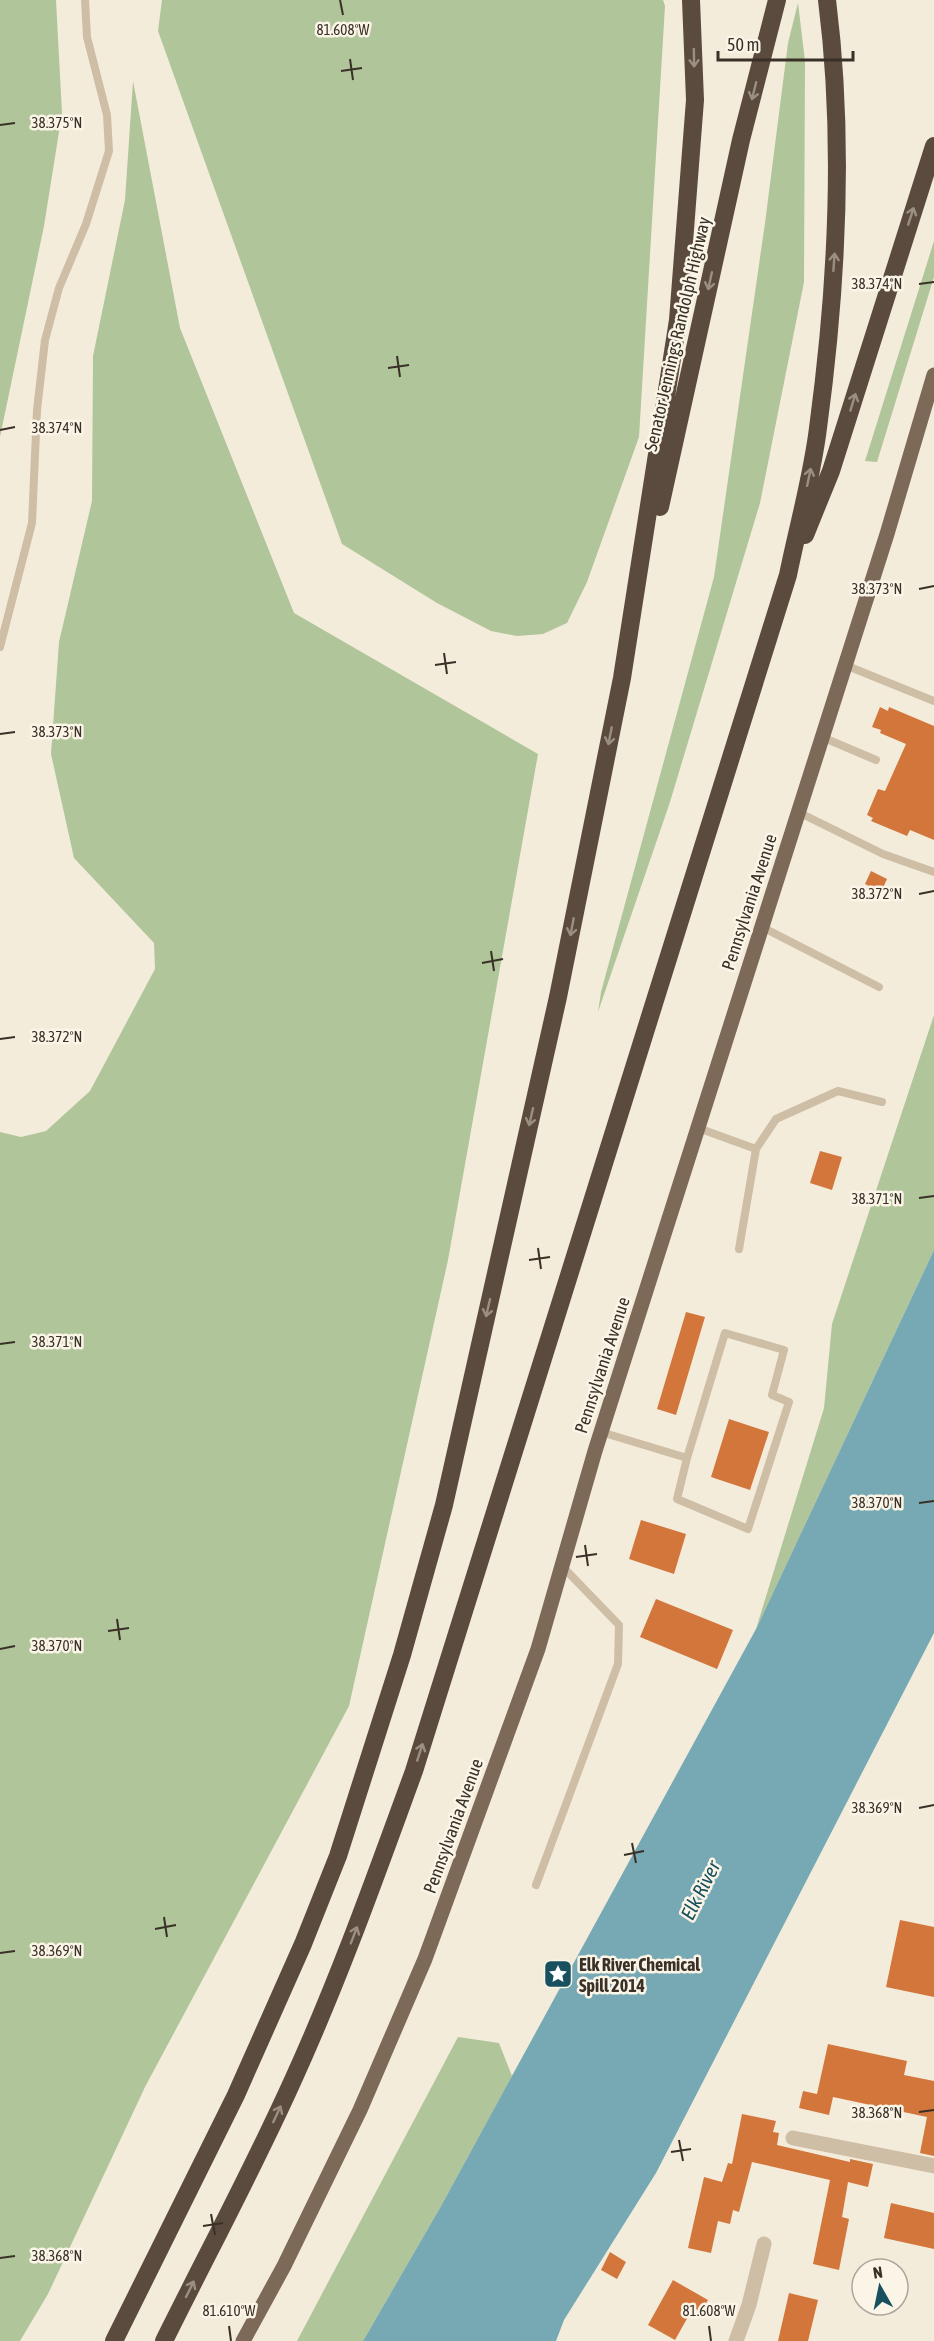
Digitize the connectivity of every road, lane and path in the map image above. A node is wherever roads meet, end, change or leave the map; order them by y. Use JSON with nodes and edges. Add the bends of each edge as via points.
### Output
{"nodes":[{"id":1,"x":85,"y":0,"type":"edge"},
{"id":2,"x":692,"y":0,"type":"edge"},
{"id":3,"x":826,"y":0,"type":"edge"},
{"id":4,"x":775,"y":7,"type":"edge"},
{"id":5,"x":934,"y":146,"type":"edge"},
{"id":6,"x":934,"y":375,"type":"edge"},
{"id":7,"x":788,"y":575,"type":"junction"},
{"id":8,"x":0,"y":647,"type":"edge"},
{"id":9,"x":845,"y":665,"type":"junction"},
{"id":10,"x":622,"y":678,"type":"junction"},
{"id":11,"x":934,"y":701,"type":"edge"},
{"id":12,"x":822,"y":737,"type":"junction"},
{"id":13,"x":876,"y":760,"type":"dead end"},
{"id":14,"x":798,"y":812,"type":"junction"},
{"id":15,"x":934,"y":872,"type":"edge"},
{"id":16,"x":762,"y":927,"type":"junction"},
{"id":17,"x":879,"y":987,"type":"dead end"},
{"id":18,"x":882,"y":1102,"type":"dead end"},
{"id":19,"x":698,"y":1128,"type":"junction"},
{"id":20,"x":756,"y":1149,"type":"junction"},
{"id":21,"x":739,"y":1248,"type":"dead end"},
{"id":22,"x":601,"y":1432,"type":"junction"},
{"id":23,"x":687,"y":1458,"type":"junction"},
{"id":24,"x":562,"y":1566,"type":"junction"},
{"id":25,"x":536,"y":1885,"type":"dead end"},
{"id":26,"x":793,"y":2138,"type":"dead end"},
{"id":27,"x":934,"y":2166,"type":"edge"},
{"id":28,"x":764,"y":2244,"type":"dead end"},
{"id":29,"x":114,"y":2341,"type":"edge"},
{"id":30,"x":164,"y":2341,"type":"edge"},
{"id":31,"x":243,"y":2341,"type":"edge"},
{"id":32,"x":735,"y":2341,"type":"edge"}],
"edges":[{"from":1,"to":8,"type":"lane","via":[[87,37],[107,115],[109,151],[86,224],[59,288],[45,340],[37,410],[32,523]]},
{"from":2,"to":10,"type":"highway","one_way":true,"via":[[695,100],[678,320]]},
{"from":7,"to":3,"type":"highway","one_way":true,"via":[[818,429],[835,259],[836,137]]},
{"from":4,"to":10,"type":"highway","name":"Senator Jennings Randolph Highway","one_way":true,"via":[[741,140]]},
{"from":7,"to":5,"type":"highway","one_way":true,"via":[[831,471]]},
{"from":6,"to":9,"type":"main road","name":"Pennsylvania Avenue"},
{"from":30,"to":7,"type":"highway","one_way":true,"via":[[294,2078],[352,1941],[414,1771]]},
{"from":9,"to":11,"type":"lane"},
{"from":9,"to":12,"type":"main road","name":"Pennsylvania Avenue"},
{"from":10,"to":29,"type":"highway","one_way":true,"via":[[558,997],[444,1505],[402,1655],[338,1856],[303,1944],[236,2095]]},
{"from":12,"to":13,"type":"lane"},
{"from":12,"to":14,"type":"main road","name":"Pennsylvania Avenue"},
{"from":14,"to":15,"type":"lane","via":[[883,854]]},
{"from":14,"to":16,"type":"main road","name":"Pennsylvania Avenue"},
{"from":16,"to":17,"type":"lane"},
{"from":16,"to":19,"type":"main road","name":"Pennsylvania Avenue"},
{"from":18,"to":20,"type":"lane","via":[[838,1091],[776,1119]]},
{"from":19,"to":20,"type":"lane"},
{"from":19,"to":22,"type":"main road","name":"Pennsylvania Avenue"},
{"from":20,"to":21,"type":"lane"},
{"from":22,"to":23,"type":"lane"},
{"from":22,"to":24,"type":"main road","name":"Pennsylvania Avenue"},
{"from":23,"to":23,"type":"lane","via":[[677,1499],[748,1528],[789,1402],[772,1395],[784,1350],[725,1333]]},
{"from":24,"to":25,"type":"lane","via":[[619,1625],[618,1664]]},
{"from":24,"to":31,"type":"main road","name":"Pennsylvania Avenue","via":[[538,1649],[425,1959],[360,2110]]},
{"from":26,"to":27,"type":"street"},
{"from":28,"to":32,"type":"street","via":[[749,2305]]}]}
